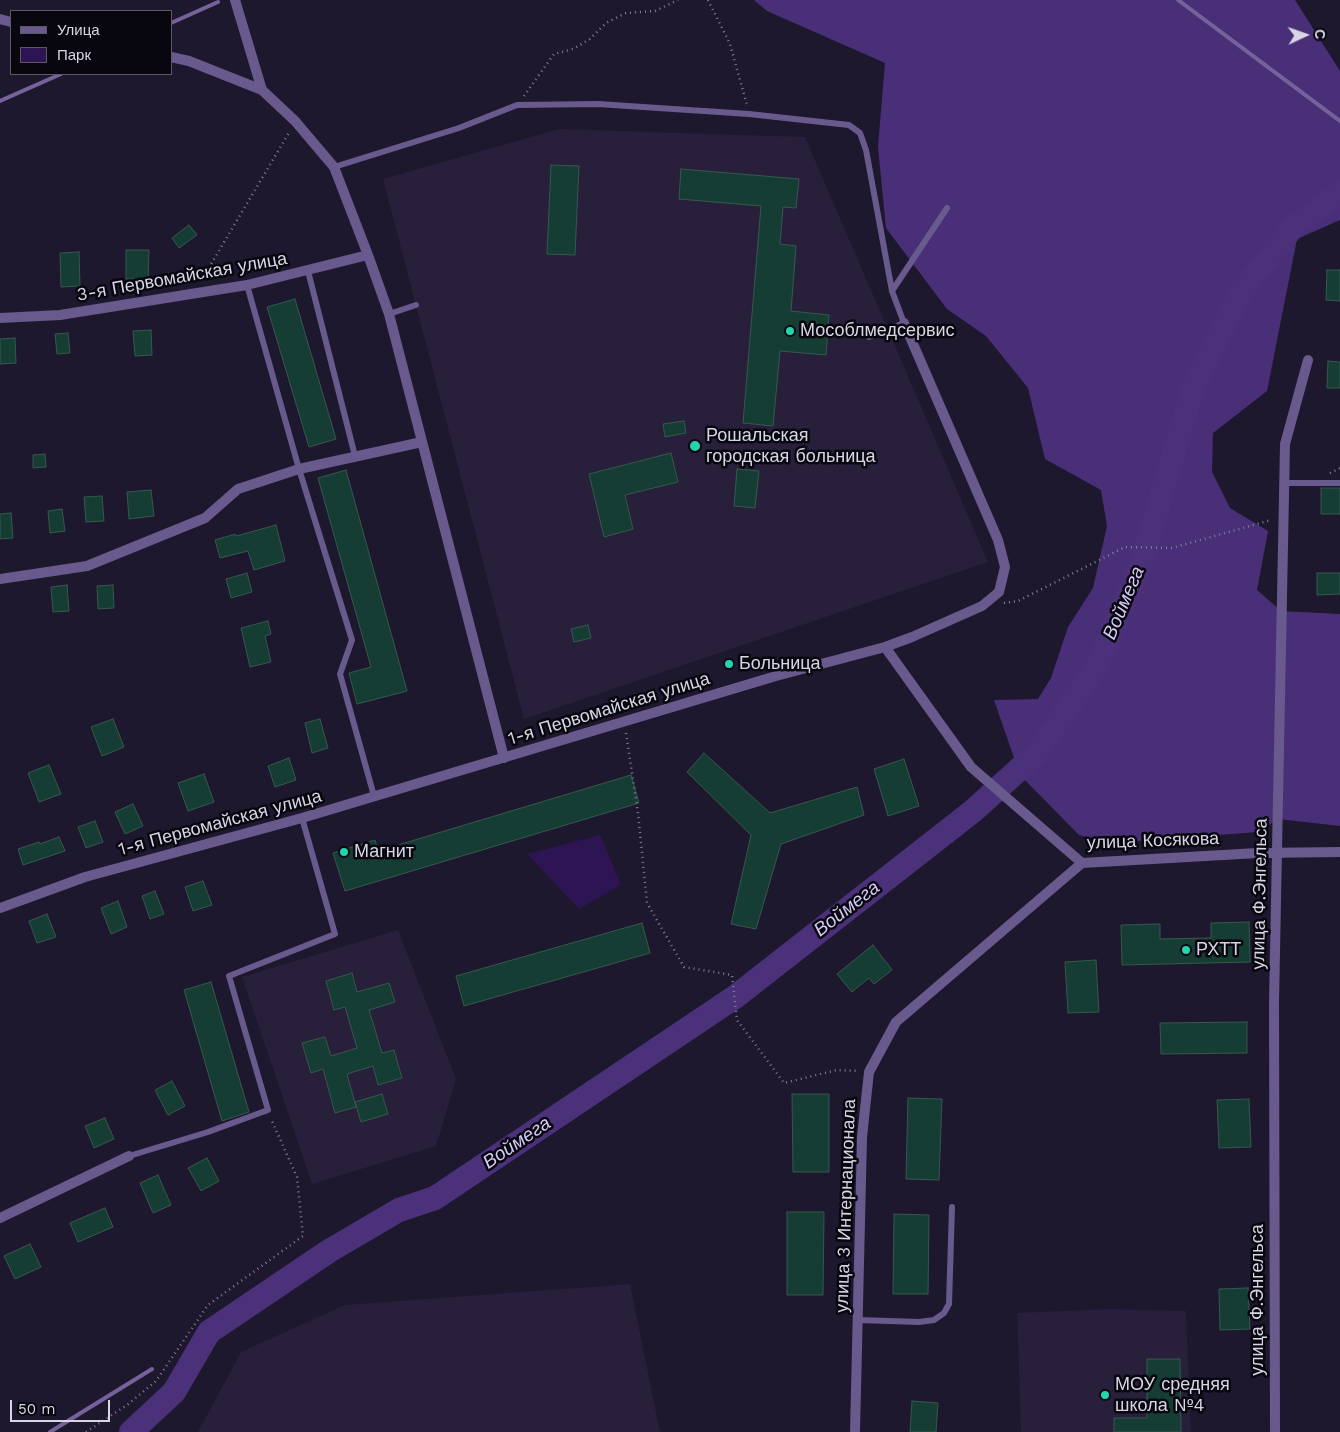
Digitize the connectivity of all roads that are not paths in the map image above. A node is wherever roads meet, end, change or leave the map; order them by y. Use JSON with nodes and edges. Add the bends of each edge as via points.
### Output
{"nodes":[{"id":1,"x":235,"y":0,"type":"edge"},
{"id":2,"x":172,"y":57,"type":"edge"},
{"id":3,"x":262,"y":90,"type":"junction"},
{"id":4,"x":334,"y":167,"type":"junction"},
{"id":5,"x":947,"y":208,"type":"dead end"},
{"id":6,"x":368,"y":255,"type":"junction"},
{"id":7,"x":308,"y":271,"type":"junction"},
{"id":8,"x":247,"y":285,"type":"junction"},
{"id":9,"x":892,"y":291,"type":"junction"},
{"id":10,"x":416,"y":305,"type":"dead end"},
{"id":11,"x":389,"y":314,"type":"junction"},
{"id":12,"x":0,"y":318,"type":"edge"},
{"id":13,"x":904,"y":323,"type":"junction"},
{"id":14,"x":869,"y":337,"type":"dead end"},
{"id":15,"x":1308,"y":360,"type":"dead end"},
{"id":16,"x":422,"y":442,"type":"junction"},
{"id":17,"x":354,"y":456,"type":"junction"},
{"id":18,"x":299,"y":468,"type":"junction"},
{"id":19,"x":1285,"y":482,"type":"junction"},
{"id":20,"x":1340,"y":483,"type":"edge"},
{"id":21,"x":0,"y":579,"type":"edge"},
{"id":22,"x":885,"y":647,"type":"junction"},
{"id":23,"x":504,"y":758,"type":"junction"},
{"id":24,"x":374,"y":796,"type":"junction"},
{"id":25,"x":302,"y":818,"type":"junction"},
{"id":26,"x":1276,"y":852,"type":"junction"},
{"id":27,"x":1340,"y":852,"type":"edge"},
{"id":28,"x":1082,"y":863,"type":"junction"},
{"id":29,"x":0,"y":908,"type":"edge"},
{"id":30,"x":129,"y":1156,"type":"joint"},
{"id":31,"x":952,"y":1207,"type":"dead end"},
{"id":32,"x":0,"y":1218,"type":"edge"},
{"id":33,"x":858,"y":1320,"type":"junction"},
{"id":34,"x":856,"y":1432,"type":"edge"},
{"id":35,"x":1275,"y":1432,"type":"edge"}],
"edges":[{"from":1,"to":3,"type":"street"},
{"from":2,"to":3,"type":"street"},
{"from":3,"to":4,"type":"street","via":[[295,121]]},
{"from":4,"to":6,"type":"street"},
{"from":4,"to":9,"type":"lane","via":[[459,128],[517,105],[598,104],[749,114],[849,125],[860,133],[866,150]]},
{"from":5,"to":9,"type":"lane"},
{"from":6,"to":7,"type":"street","name":"3-я Первомайская улица"},
{"from":6,"to":11,"type":"street"},
{"from":7,"to":8,"type":"street","name":"3-я Первомайская улица"},
{"from":7,"to":17,"type":"lane"},
{"from":8,"to":12,"type":"street","name":"3-я Первомайская улица","via":[[60,315]]},
{"from":8,"to":18,"type":"lane"},
{"from":9,"to":13,"type":"lane"},
{"from":10,"to":11,"type":"lane"},
{"from":11,"to":16,"type":"street"},
{"from":13,"to":14,"type":"lane"},
{"from":13,"to":22,"type":"street","name":"1-я Первомайская улица","via":[[998,540],[1005,567],[999,592],[982,606]]},
{"from":15,"to":19,"type":"street","name":"улица Ф.Энгельса","via":[[1285,444]]},
{"from":16,"to":17,"type":"street"},
{"from":16,"to":23,"type":"street"},
{"from":17,"to":18,"type":"street"},
{"from":18,"to":21,"type":"street","via":[[238,489],[205,518],[87,566]]},
{"from":18,"to":24,"type":"lane","via":[[352,640],[340,674]]},
{"from":19,"to":20,"type":"lane"},
{"from":19,"to":26,"type":"street","name":"улица Ф.Энгельса"},
{"from":22,"to":23,"type":"street","name":"1-я Первомайская улица","via":[[776,676]]},
{"from":22,"to":28,"type":"street","name":"улица Косякова","via":[[972,767]]},
{"from":23,"to":24,"type":"street","name":"1-я Первомайская улица"},
{"from":24,"to":25,"type":"street","name":"1-я Первомайская улица"},
{"from":25,"to":29,"type":"street","name":"1-я Первомайская улица","via":[[85,877]]},
{"from":25,"to":30,"type":"lane","via":[[334,934],[229,976],[268,1110]]},
{"from":26,"to":27,"type":"street","name":"улица Косякова"},
{"from":26,"to":28,"type":"street","name":"улица Косякова"},
{"from":26,"to":35,"type":"street","name":"улица Ф.Энгельса"},
{"from":28,"to":33,"type":"street","name":"улица 3 Интернационала","via":[[896,1022],[869,1072],[862,1137]]},
{"from":30,"to":32,"type":"street"},
{"from":31,"to":33,"type":"lane","via":[[948,1304],[944,1313],[934,1320],[919,1322]]},
{"from":33,"to":34,"type":"street","name":"улица 3 Интернационала"}]}
